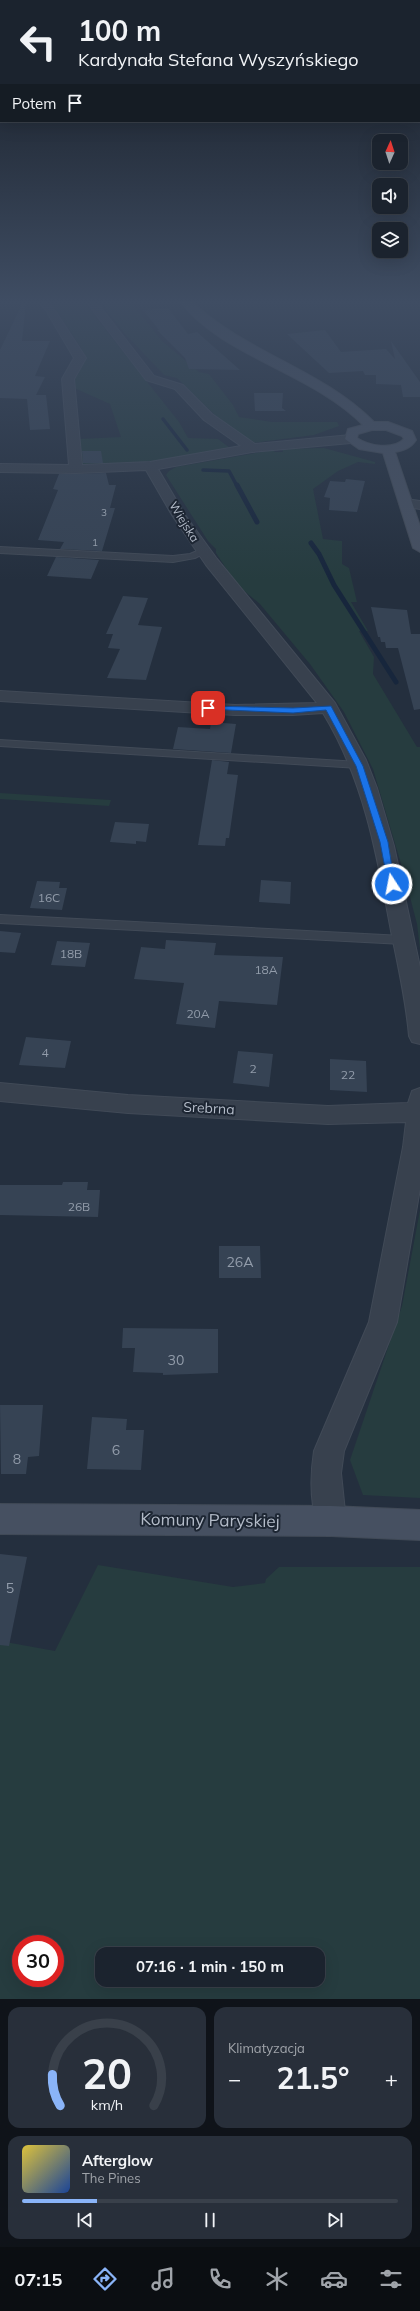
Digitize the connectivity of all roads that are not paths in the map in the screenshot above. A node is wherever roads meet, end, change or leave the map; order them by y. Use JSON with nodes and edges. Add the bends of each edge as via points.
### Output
{"nodes":[{"id":1,"x":69,"y":393,"type":"edge"},
{"id":2,"x":185,"y":393,"type":"edge"},
{"id":3,"x":332,"y":393,"type":"edge"},
{"id":4,"x":371,"y":426,"type":"junction"},
{"id":5,"x":414,"y":434,"type":"edge"},
{"id":6,"x":351,"y":439,"type":"junction"},
{"id":7,"x":252,"y":448,"type":"junction"},
{"id":8,"x":388,"y":449,"type":"junction"},
{"id":9,"x":150,"y":466,"type":"junction"},
{"id":10,"x":0,"y":468,"type":"edge"},
{"id":11,"x":76,"y":469,"type":"junction"},
{"id":12,"x":406,"y":503,"type":"junction"},
{"id":13,"x":420,"y":505,"type":"edge"},
{"id":14,"x":420,"y":548,"type":"edge"},
{"id":15,"x":0,"y":550,"type":"edge"},
{"id":16,"x":204,"y":551,"type":"junction"},
{"id":17,"x":0,"y":696,"type":"edge"},
{"id":18,"x":332,"y":712,"type":"junction"},
{"id":19,"x":0,"y":743,"type":"edge"},
{"id":20,"x":359,"y":766,"type":"junction"},
{"id":21,"x":0,"y":919,"type":"edge"},
{"id":22,"x":404,"y":940,"type":"junction"},
{"id":23,"x":420,"y":1036,"type":"edge"},
{"id":24,"x":0,"y":1092,"type":"edge"},
{"id":25,"x":420,"y":1104,"type":"edge"},
{"id":26,"x":0,"y":1518,"type":"edge"},
{"id":27,"x":331,"y":1522,"type":"junction"},
{"id":28,"x":420,"y":1525,"type":"edge"}],
"edges":[{"from":1,"to":11,"type":"street"},
{"from":2,"to":7,"type":"street","via":[[208,417]]},
{"from":3,"to":4,"type":"street"},
{"from":4,"to":5,"type":"street","via":[[392,427]]},
{"from":4,"to":6,"type":"street","via":[[357,429],[350,435]]},
{"from":5,"to":8,"type":"street","via":[[401,447]]},
{"from":6,"to":7,"type":"street"},
{"from":6,"to":8,"type":"street","via":[[365,447]]},
{"from":7,"to":9,"type":"street"},
{"from":8,"to":12,"type":"street"},
{"from":9,"to":11,"type":"street"},
{"from":9,"to":16,"type":"street","name":"Wiejska","via":[[192,537]]},
{"from":10,"to":11,"type":"street"},
{"from":12,"to":13,"type":"street"},
{"from":12,"to":14,"type":"street"},
{"from":15,"to":16,"type":"lane","name":"Wiejska","via":[[173,559]]},
{"from":16,"to":18,"type":"street","via":[[235,593],[304,673]]},
{"from":17,"to":18,"type":"street","via":[[195,707],[267,715]]},
{"from":18,"to":20,"type":"street"},
{"from":19,"to":20,"type":"lane"},
{"from":20,"to":22,"type":"street","via":[[384,842]]},
{"from":21,"to":22,"type":"lane"},
{"from":22,"to":23,"type":"street"},
{"from":24,"to":25,"type":"street","name":"Srebrna","via":[[128,1104],[328,1115]]},
{"from":25,"to":27,"type":"street","via":[[416,1146],[383,1322],[330,1451],[326,1473]]},
{"from":26,"to":27,"type":"street","name":"Komuny Paryskiej"},
{"from":27,"to":28,"type":"street","name":"Komuny Paryskiej"}]}
